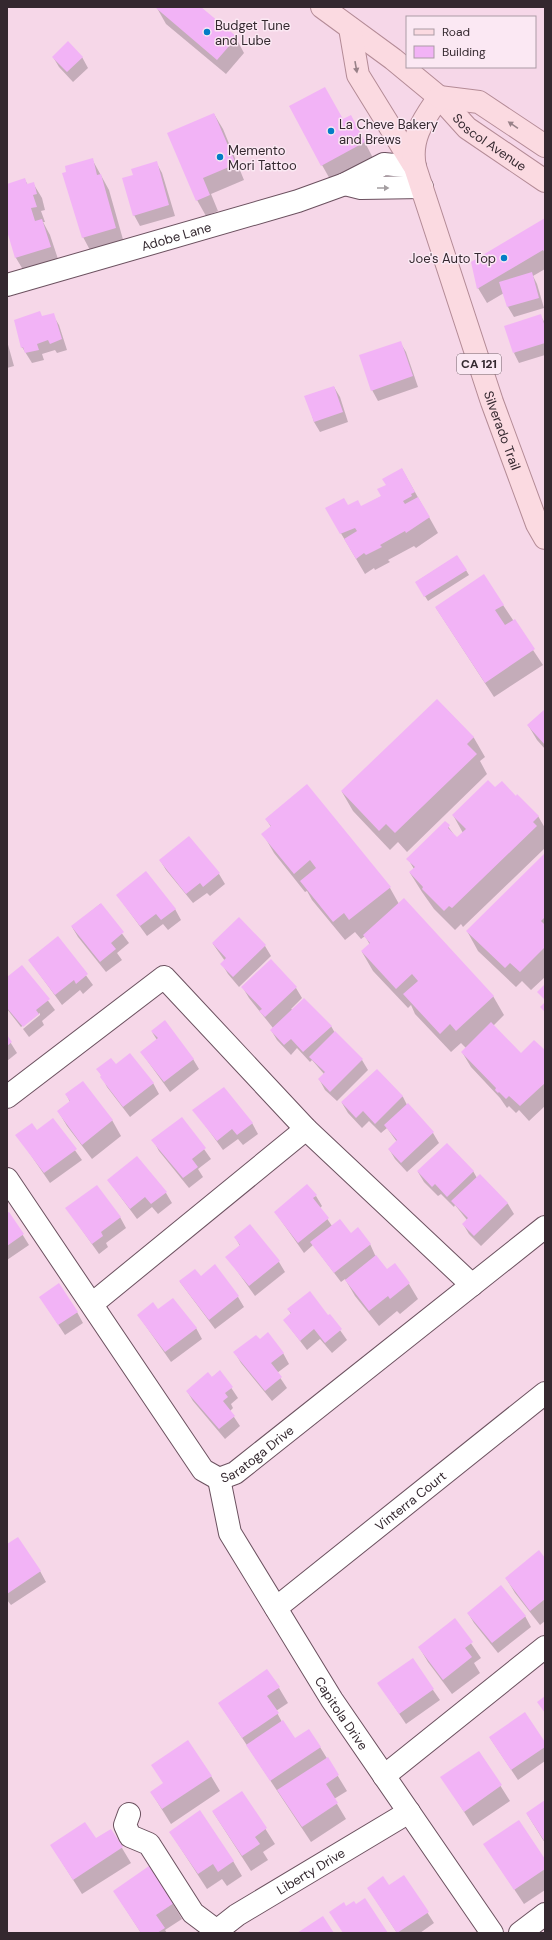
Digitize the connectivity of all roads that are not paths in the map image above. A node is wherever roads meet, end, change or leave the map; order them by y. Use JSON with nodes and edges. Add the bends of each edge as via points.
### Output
{"nodes":[{"id":1,"x":322,"y":7,"type":"edge"},
{"id":2,"x":350,"y":28,"type":"junction"},
{"id":3,"x":440,"y":96,"type":"junction"},
{"id":4,"x":545,"y":146,"type":"edge"},
{"id":5,"x":415,"y":167,"type":"junction"},
{"id":6,"x":545,"y":181,"type":"edge"},
{"id":7,"x":345,"y":184,"type":"junction"},
{"id":8,"x":422,"y":188,"type":"junction"},
{"id":9,"x":7,"y":285,"type":"edge"},
{"id":10,"x":545,"y":538,"type":"edge"},
{"id":11,"x":7,"y":1097,"type":"edge"},
{"id":12,"x":306,"y":1129,"type":"junction"},
{"id":13,"x":7,"y":1179,"type":"edge"},
{"id":14,"x":545,"y":1227,"type":"edge"},
{"id":15,"x":472,"y":1285,"type":"junction"},
{"id":16,"x":92,"y":1304,"type":"junction"},
{"id":17,"x":545,"y":1393,"type":"edge"},
{"id":18,"x":219,"y":1479,"type":"junction"},
{"id":19,"x":276,"y":1608,"type":"junction"},
{"id":20,"x":545,"y":1648,"type":"edge"},
{"id":21,"x":384,"y":1776,"type":"junction"},
{"id":22,"x":408,"y":1812,"type":"junction"},
{"id":23,"x":129,"y":1814,"type":"dead end"},
{"id":24,"x":545,"y":1914,"type":"edge"},
{"id":25,"x":216,"y":1932,"type":"edge"},
{"id":26,"x":492,"y":1933,"type":"edge"},
{"id":27,"x":520,"y":1933,"type":"edge"}],
"edges":[{"from":1,"to":2,"type":"main road","name":"Soscol Avenue"},
{"from":2,"to":3,"type":"main road","name":"Soscol Avenue"},
{"from":2,"to":5,"type":"main road","one_way":true,"via":[[358,75]]},
{"from":4,"to":3,"type":"main road","name":"Soscol Avenue","one_way":true,"via":[[479,102]]},
{"from":3,"to":5,"type":"main road","name":"Silverado Trail","number":"CA 121","via":[[416,134],[412,150]]},
{"from":3,"to":6,"type":"main road","name":"Soscol Avenue","via":[[467,128]]},
{"from":5,"to":7,"type":"street","name":"Adobe Lane","via":[[384,164]]},
{"from":5,"to":8,"type":"main road","name":"Silverado Trail","number":"CA 121"},
{"from":7,"to":8,"type":"street","one_way":true,"via":[[360,188]]},
{"from":7,"to":9,"type":"street","name":"Adobe Lane","via":[[298,201]]},
{"from":8,"to":10,"type":"main road","name":"Silverado Trail","number":"CA 121","via":[[492,402],[537,524]]},
{"from":11,"to":12,"type":"street","via":[[164,977]]},
{"from":12,"to":15,"type":"street"},
{"from":12,"to":16,"type":"street"},
{"from":13,"to":16,"type":"street","name":"Saratoga Drive"},
{"from":14,"to":15,"type":"street","name":"Saratoga Drive"},
{"from":15,"to":18,"type":"street","name":"Saratoga Drive","via":[[235,1473]]},
{"from":16,"to":18,"type":"street","name":"Saratoga Drive","via":[[203,1470]]},
{"from":17,"to":19,"type":"street","name":"Vinterra Court"},
{"from":18,"to":19,"type":"street","name":"Capitola Drive","via":[[230,1533]]},
{"from":19,"to":21,"type":"street","name":"Capitola Drive","via":[[332,1700]]},
{"from":20,"to":21,"type":"street"},
{"from":21,"to":22,"type":"street","name":"Capitola Drive"},
{"from":22,"to":25,"type":"street","name":"Liberty Drive","via":[[237,1915]]},
{"from":22,"to":26,"type":"street","name":"Capitola Drive"},
{"from":23,"to":25,"type":"street","via":[[125,1825],[130,1836],[149,1844],[193,1913]]},
{"from":24,"to":27,"type":"street"}]}
